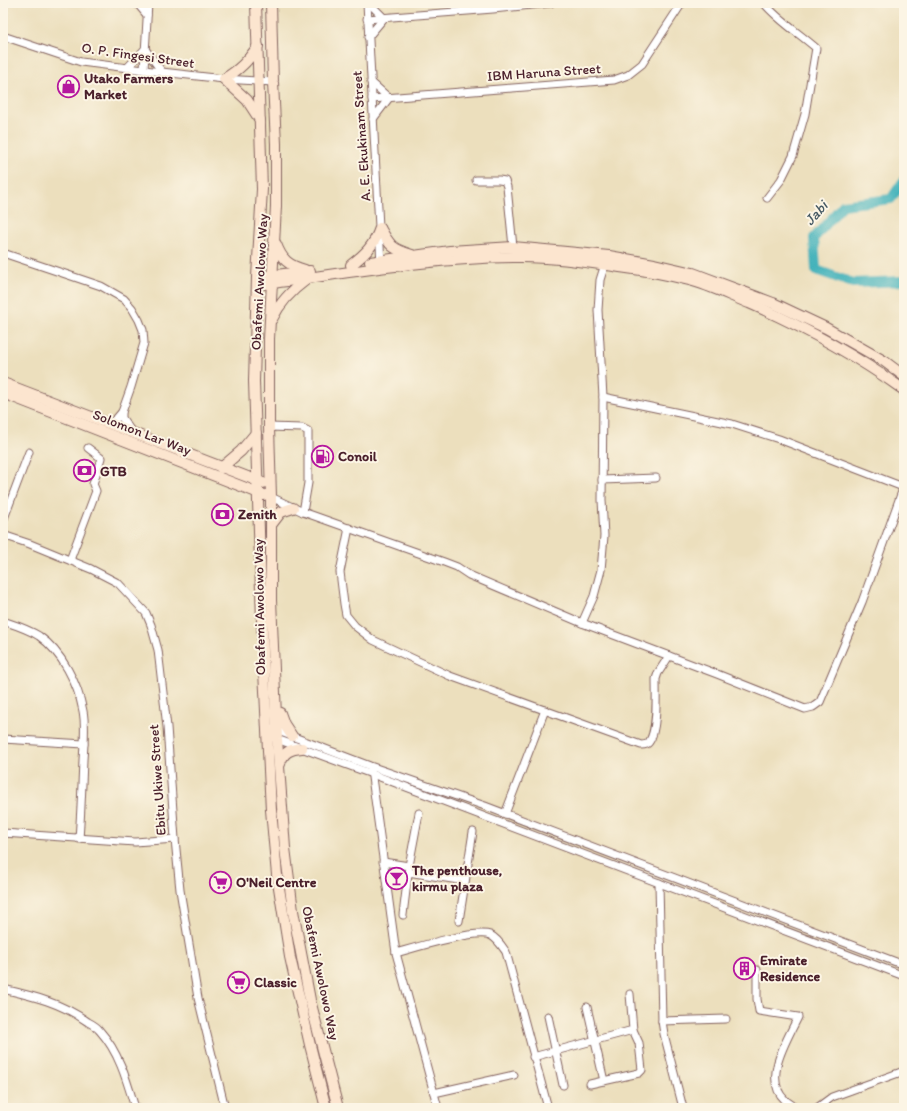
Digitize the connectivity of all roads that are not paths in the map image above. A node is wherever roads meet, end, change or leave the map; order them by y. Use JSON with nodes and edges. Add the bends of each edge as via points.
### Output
{"nodes":[{"id":1,"x":137,"y":3,"type":"edge"},
{"id":2,"x":148,"y":3,"type":"edge"},
{"id":3,"x":256,"y":3,"type":"edge"},
{"id":4,"x":271,"y":3,"type":"edge"},
{"id":5,"x":368,"y":3,"type":"edge"},
{"id":6,"x":551,"y":3,"type":"edge"},
{"id":7,"x":682,"y":3,"type":"edge"},
{"id":8,"x":764,"y":3,"type":"edge"},
{"id":9,"x":147,"y":16,"type":"junction"},
{"id":10,"x":384,"y":18,"type":"junction"},
{"id":11,"x":367,"y":19,"type":"junction"},
{"id":12,"x":3,"y":36,"type":"edge"},
{"id":13,"x":368,"y":37,"type":"junction"},
{"id":14,"x":258,"y":46,"type":"junction"},
{"id":15,"x":145,"y":49,"type":"junction"},
{"id":16,"x":127,"y":68,"type":"junction"},
{"id":17,"x":144,"y":70,"type":"junction"},
{"id":18,"x":164,"y":73,"type":"junction"},
{"id":19,"x":224,"y":79,"type":"junction"},
{"id":20,"x":259,"y":82,"type":"junction"},
{"id":21,"x":272,"y":82,"type":"junction"},
{"id":22,"x":371,"y":82,"type":"junction"},
{"id":23,"x":389,"y":98,"type":"junction"},
{"id":24,"x":372,"y":99,"type":"junction"},
{"id":25,"x":373,"y":119,"type":"junction"},
{"id":26,"x":260,"y":120,"type":"junction"},
{"id":27,"x":476,"y":180,"type":"dead end"},
{"id":28,"x":767,"y":198,"type":"dead end"},
{"id":29,"x":380,"y":228,"type":"junction"},
{"id":30,"x":275,"y":240,"type":"junction"},
{"id":31,"x":513,"y":247,"type":"junction"},
{"id":32,"x":3,"y":253,"type":"edge"},
{"id":33,"x":416,"y":256,"type":"junction"},
{"id":34,"x":382,"y":264,"type":"junction"},
{"id":35,"x":605,"y":264,"type":"junction"},
{"id":36,"x":350,"y":265,"type":"junction"},
{"id":37,"x":309,"y":274,"type":"junction"},
{"id":38,"x":272,"y":280,"type":"junction"},
{"id":39,"x":257,"y":281,"type":"junction"},
{"id":40,"x":710,"y":283,"type":"junction"},
{"id":41,"x":269,"y":324,"type":"junction"},
{"id":42,"x":904,"y":376,"type":"edge"},
{"id":43,"x":3,"y":383,"type":"edge"},
{"id":44,"x":904,"y":390,"type":"edge"},
{"id":45,"x":3,"y":393,"type":"edge"},
{"id":46,"x":603,"y":397,"type":"junction"},
{"id":47,"x":122,"y":412,"type":"junction"},
{"id":48,"x":110,"y":423,"type":"junction"},
{"id":49,"x":269,"y":427,"type":"junction"},
{"id":50,"x":131,"y":431,"type":"junction"},
{"id":51,"x":256,"y":433,"type":"junction"},
{"id":52,"x":88,"y":448,"type":"dead end"},
{"id":53,"x":28,"y":452,"type":"dead end"},
{"id":54,"x":221,"y":468,"type":"junction"},
{"id":55,"x":656,"y":478,"type":"dead end"},
{"id":56,"x":602,"y":480,"type":"junction"},
{"id":57,"x":258,"y":481,"type":"junction"},
{"id":58,"x":270,"y":485,"type":"junction"},
{"id":59,"x":904,"y":486,"type":"edge"},
{"id":60,"x":258,"y":493,"type":"junction"},
{"id":61,"x":271,"y":497,"type":"junction"},
{"id":62,"x":294,"y":508,"type":"junction"},
{"id":63,"x":303,"y":512,"type":"junction"},
{"id":64,"x":3,"y":521,"type":"edge"},
{"id":65,"x":271,"y":525,"type":"junction"},
{"id":66,"x":349,"y":528,"type":"junction"},
{"id":67,"x":3,"y":535,"type":"edge"},
{"id":68,"x":70,"y":560,"type":"junction"},
{"id":69,"x":3,"y":621,"type":"edge"},
{"id":70,"x":582,"y":623,"type":"junction"},
{"id":71,"x":669,"y":656,"type":"junction"},
{"id":72,"x":276,"y":694,"type":"junction"},
{"id":73,"x":545,"y":710,"type":"junction"},
{"id":74,"x":267,"y":731,"type":"junction"},
{"id":75,"x":278,"y":735,"type":"junction"},
{"id":76,"x":292,"y":736,"type":"junction"},
{"id":77,"x":3,"y":739,"type":"edge"},
{"id":78,"x":84,"y":744,"type":"junction"},
{"id":79,"x":302,"y":748,"type":"junction"},
{"id":80,"x":370,"y":766,"type":"junction"},
{"id":81,"x":279,"y":768,"type":"junction"},
{"id":82,"x":372,"y":774,"type":"junction"},
{"id":83,"x":419,"y":813,"type":"dead end"},
{"id":84,"x":505,"y":814,"type":"junction"},
{"id":85,"x":473,"y":832,"type":"dead end"},
{"id":86,"x":3,"y":834,"type":"edge"},
{"id":87,"x":79,"y":839,"type":"junction"},
{"id":88,"x":175,"y":839,"type":"junction"},
{"id":89,"x":383,"y":862,"type":"junction"},
{"id":90,"x":409,"y":869,"type":"junction"},
{"id":91,"x":465,"y":881,"type":"junction"},
{"id":92,"x":659,"y":882,"type":"junction"},
{"id":93,"x":403,"y":915,"type":"dead end"},
{"id":94,"x":459,"y":921,"type":"dead end"},
{"id":95,"x":396,"y":953,"type":"junction"},
{"id":96,"x":904,"y":965,"type":"edge"},
{"id":97,"x":757,"y":970,"type":"dead end"},
{"id":98,"x":904,"y":976,"type":"edge"},
{"id":99,"x":3,"y":989,"type":"edge"},
{"id":100,"x":630,"y":994,"type":"dead end"},
{"id":101,"x":588,"y":1007,"type":"dead end"},
{"id":102,"x":548,"y":1016,"type":"dead end"},
{"id":103,"x":726,"y":1019,"type":"dead end"},
{"id":104,"x":662,"y":1021,"type":"junction"},
{"id":105,"x":633,"y":1030,"type":"junction"},
{"id":106,"x":594,"y":1040,"type":"junction"},
{"id":107,"x":555,"y":1051,"type":"junction"},
{"id":108,"x":533,"y":1057,"type":"junction"},
{"id":109,"x":904,"y":1071,"type":"edge"},
{"id":110,"x":514,"y":1075,"type":"dead end"},
{"id":111,"x":604,"y":1081,"type":"junction"},
{"id":112,"x":590,"y":1084,"type":"dead end"},
{"id":113,"x":563,"y":1085,"type":"dead end"},
{"id":114,"x":434,"y":1093,"type":"junction"},
{"id":115,"x":135,"y":1108,"type":"edge"},
{"id":116,"x":225,"y":1108,"type":"edge"},
{"id":117,"x":326,"y":1108,"type":"edge"},
{"id":118,"x":338,"y":1108,"type":"edge"},
{"id":119,"x":438,"y":1108,"type":"edge"},
{"id":120,"x":548,"y":1108,"type":"edge"},
{"id":121,"x":683,"y":1108,"type":"edge"},
{"id":122,"x":798,"y":1108,"type":"edge"},
{"id":123,"x":817,"y":1108,"type":"edge"}],
"edges":[{"from":1,"to":9,"type":"street"},
{"from":2,"to":9,"type":"street"},
{"from":3,"to":14,"type":"main road","name":"Obafemi Awolowo Way"},
{"from":4,"to":21,"type":"main road","name":"Obafemi Awolowo Way"},
{"from":5,"to":10,"type":"street"},
{"from":5,"to":11,"type":"street","name":"A. E. Ekukinam Street"},
{"from":6,"to":10,"type":"street"},
{"from":7,"to":23,"type":"street","name":"IBM Haruna Street","via":[[642,64],[614,80]]},
{"from":8,"to":28,"type":"street","via":[[779,19],[816,48],[805,114],[793,156],[781,180]]},
{"from":9,"to":15,"type":"street"},
{"from":10,"to":11,"type":"street"},
{"from":10,"to":13,"type":"street"},
{"from":11,"to":13,"type":"street","name":"A. E. Ekukinam Street"},
{"from":12,"to":16,"type":"street","name":"O. P. Fingesi Street","via":[[81,62]]},
{"from":13,"to":22,"type":"street","name":"A. E. Ekukinam Street"},
{"from":14,"to":19,"type":"main road","via":[[248,61]]},
{"from":14,"to":20,"type":"main road","name":"Obafemi Awolowo Way"},
{"from":15,"to":16,"type":"street"},
{"from":15,"to":17,"type":"street"},
{"from":15,"to":18,"type":"street"},
{"from":16,"to":17,"type":"street","name":"O. P. Fingesi Street"},
{"from":17,"to":18,"type":"street","name":"O. P. Fingesi Street"},
{"from":18,"to":19,"type":"street","name":"O. P. Fingesi Street"},
{"from":19,"to":20,"type":"street","name":"O. P. Fingesi Street"},
{"from":19,"to":26,"type":"main road","via":[[247,100]]},
{"from":20,"to":21,"type":"street","name":"O. P. Fingesi Street"},
{"from":20,"to":26,"type":"main road","name":"Obafemi Awolowo Way"},
{"from":21,"to":30,"type":"main road","name":"Obafemi Awolowo Way","via":[[276,144]]},
{"from":22,"to":23,"type":"street"},
{"from":22,"to":24,"type":"street","name":"A. E. Ekukinam Street"},
{"from":23,"to":24,"type":"street","name":"IBM Haruna Street"},
{"from":23,"to":25,"type":"street"},
{"from":24,"to":25,"type":"street","name":"A. E. Ekukinam Street"},
{"from":25,"to":29,"type":"street","name":"A. E. Ekukinam Street"},
{"from":26,"to":39,"type":"main road","name":"Obafemi Awolowo Way","via":[[262,190]]},
{"from":27,"to":31,"type":"street","via":[[499,180],[505,182],[508,187]]},
{"from":29,"to":33,"type":"main road","via":[[388,243],[396,249]]},
{"from":29,"to":34,"type":"street","name":"A. E. Ekukinam Street"},
{"from":29,"to":36,"type":"main road","via":[[371,247]]},
{"from":30,"to":37,"type":"main road","via":[[285,261]]},
{"from":30,"to":38,"type":"main road","name":"Obafemi Awolowo Way"},
{"from":31,"to":33,"type":"main road"},
{"from":31,"to":40,"type":"main road","via":[[609,256],[693,273]]},
{"from":32,"to":47,"type":"street","via":[[101,286],[124,299],[132,308],[144,330],[144,343]]},
{"from":33,"to":34,"type":"main road"},
{"from":34,"to":35,"type":"main road","via":[[512,257],[569,259]]},
{"from":34,"to":36,"type":"main road"},
{"from":34,"to":37,"type":"main road"},
{"from":35,"to":40,"type":"main road"},
{"from":35,"to":46,"type":"street","via":[[600,280],[598,310]]},
{"from":36,"to":37,"type":"main road"},
{"from":37,"to":38,"type":"main road"},
{"from":37,"to":41,"type":"main road","via":[[282,301]]},
{"from":38,"to":39,"type":"main road"},
{"from":38,"to":41,"type":"main road","name":"Obafemi Awolowo Way"},
{"from":39,"to":51,"type":"main road","name":"Obafemi Awolowo Way","via":[[254,354]]},
{"from":40,"to":42,"type":"main road","via":[[773,303],[826,328],[884,361]]},
{"from":40,"to":44,"type":"main road","via":[[823,338],[877,370]]},
{"from":41,"to":49,"type":"main road","name":"Obafemi Awolowo Way"},
{"from":43,"to":48,"type":"main road","name":"Solomon Lar Way"},
{"from":45,"to":60,"type":"main road","name":"Solomon Lar Way"},
{"from":46,"to":56,"type":"street"},
{"from":46,"to":59,"type":"street","via":[[732,424]]},
{"from":47,"to":48,"type":"street"},
{"from":47,"to":50,"type":"street","via":[[122,418]]},
{"from":48,"to":50,"type":"main road","name":"Solomon Lar Way"},
{"from":49,"to":58,"type":"main road","name":"Obafemi Awolowo Way"},
{"from":49,"to":63,"type":"street","via":[[302,428],[308,431],[308,483]]},
{"from":50,"to":54,"type":"main road","name":"Solomon Lar Way"},
{"from":51,"to":54,"type":"main road","via":[[241,451]]},
{"from":51,"to":57,"type":"main road","name":"Obafemi Awolowo Way"},
{"from":52,"to":68,"type":"street","via":[[102,458],[93,484],[96,491]]},
{"from":53,"to":64,"type":"street"},
{"from":54,"to":57,"type":"main road","name":"Solomon Lar Way"},
{"from":55,"to":56,"type":"street"},
{"from":56,"to":70,"type":"street","via":[[604,536],[601,570],[594,596]]},
{"from":57,"to":58,"type":"main road","name":"Solomon Lar Way"},
{"from":57,"to":60,"type":"main road","name":"Obafemi Awolowo Way"},
{"from":58,"to":61,"type":"main road","name":"Obafemi Awolowo Way"},
{"from":59,"to":71,"type":"street","via":[[862,602],[820,702],[805,709]]},
{"from":60,"to":61,"type":"main road","name":"Solomon Lar Way"},
{"from":60,"to":74,"type":"main road","name":"Obafemi Awolowo Way"},
{"from":61,"to":62,"type":"street"},
{"from":61,"to":65,"type":"main road","name":"Obafemi Awolowo Way"},
{"from":62,"to":63,"type":"street"},
{"from":62,"to":65,"type":"main road","via":[[281,512]]},
{"from":63,"to":66,"type":"street"},
{"from":65,"to":72,"type":"main road","name":"Obafemi Awolowo Way","via":[[271,600]]},
{"from":66,"to":70,"type":"street","via":[[457,567],[469,575]]},
{"from":66,"to":73,"type":"street","via":[[340,572],[346,615],[355,626],[373,640],[450,676]]},
{"from":67,"to":68,"type":"street","name":"Ebitu Ukiwe Street"},
{"from":68,"to":88,"type":"street","name":"Ebitu Ukiwe Street","via":[[118,582],[146,613],[151,625],[158,650],[167,727]]},
{"from":69,"to":78,"type":"street","via":[[38,636],[60,656],[77,690],[83,712]]},
{"from":70,"to":71,"type":"street"},
{"from":71,"to":73,"type":"street","via":[[656,679],[655,726],[649,743],[645,745]]},
{"from":72,"to":75,"type":"main road","name":"Obafemi Awolowo Way"},
{"from":72,"to":76,"type":"main road","via":[[284,724]]},
{"from":73,"to":84,"type":"street"},
{"from":74,"to":75,"type":"street"},
{"from":74,"to":117,"type":"main road","name":"Obafemi Awolowo Way","via":[[273,843],[283,916],[301,1007]]},
{"from":75,"to":76,"type":"street"},
{"from":75,"to":79,"type":"street"},
{"from":75,"to":81,"type":"main road","name":"Obafemi Awolowo Way"},
{"from":76,"to":80,"type":"street"},
{"from":77,"to":78,"type":"street"},
{"from":78,"to":87,"type":"street"},
{"from":79,"to":81,"type":"main road","via":[[287,752],[281,759]]},
{"from":79,"to":82,"type":"street"},
{"from":80,"to":82,"type":"street"},
{"from":80,"to":84,"type":"street"},
{"from":81,"to":118,"type":"main road","name":"Obafemi Awolowo Way","via":[[285,848],[299,947]]},
{"from":82,"to":89,"type":"street"},
{"from":82,"to":92,"type":"street"},
{"from":83,"to":90,"type":"street"},
{"from":84,"to":96,"type":"street"},
{"from":85,"to":91,"type":"street"},
{"from":86,"to":87,"type":"street"},
{"from":87,"to":88,"type":"street","via":[[136,842]]},
{"from":88,"to":116,"type":"street","name":"Ebitu Ukiwe Street","via":[[180,890],[198,998]]},
{"from":89,"to":90,"type":"street"},
{"from":89,"to":95,"type":"street"},
{"from":90,"to":91,"type":"street"},
{"from":90,"to":93,"type":"street"},
{"from":91,"to":94,"type":"street"},
{"from":92,"to":98,"type":"street"},
{"from":92,"to":104,"type":"street"},
{"from":95,"to":108,"type":"street","via":[[478,933],[490,935],[506,952]]},
{"from":95,"to":114,"type":"street"},
{"from":97,"to":122,"type":"street","via":[[759,1011],[798,1017],[777,1064],[775,1081],[780,1095]]},
{"from":99,"to":115,"type":"street","via":[[40,998],[74,1012],[99,1030],[115,1053],[127,1080]]},
{"from":100,"to":105,"type":"street"},
{"from":101,"to":106,"type":"street"},
{"from":102,"to":107,"type":"street"},
{"from":103,"to":104,"type":"street"},
{"from":104,"to":121,"type":"street"},
{"from":105,"to":106,"type":"street"},
{"from":105,"to":111,"type":"street","via":[[639,1044],[642,1070],[639,1073]]},
{"from":106,"to":107,"type":"street"},
{"from":106,"to":111,"type":"street"},
{"from":107,"to":108,"type":"street"},
{"from":107,"to":113,"type":"street"},
{"from":108,"to":120,"type":"street"},
{"from":109,"to":123,"type":"street","via":[[832,1096]]},
{"from":110,"to":114,"type":"street"},
{"from":111,"to":112,"type":"street"},
{"from":114,"to":119,"type":"street"}]}
